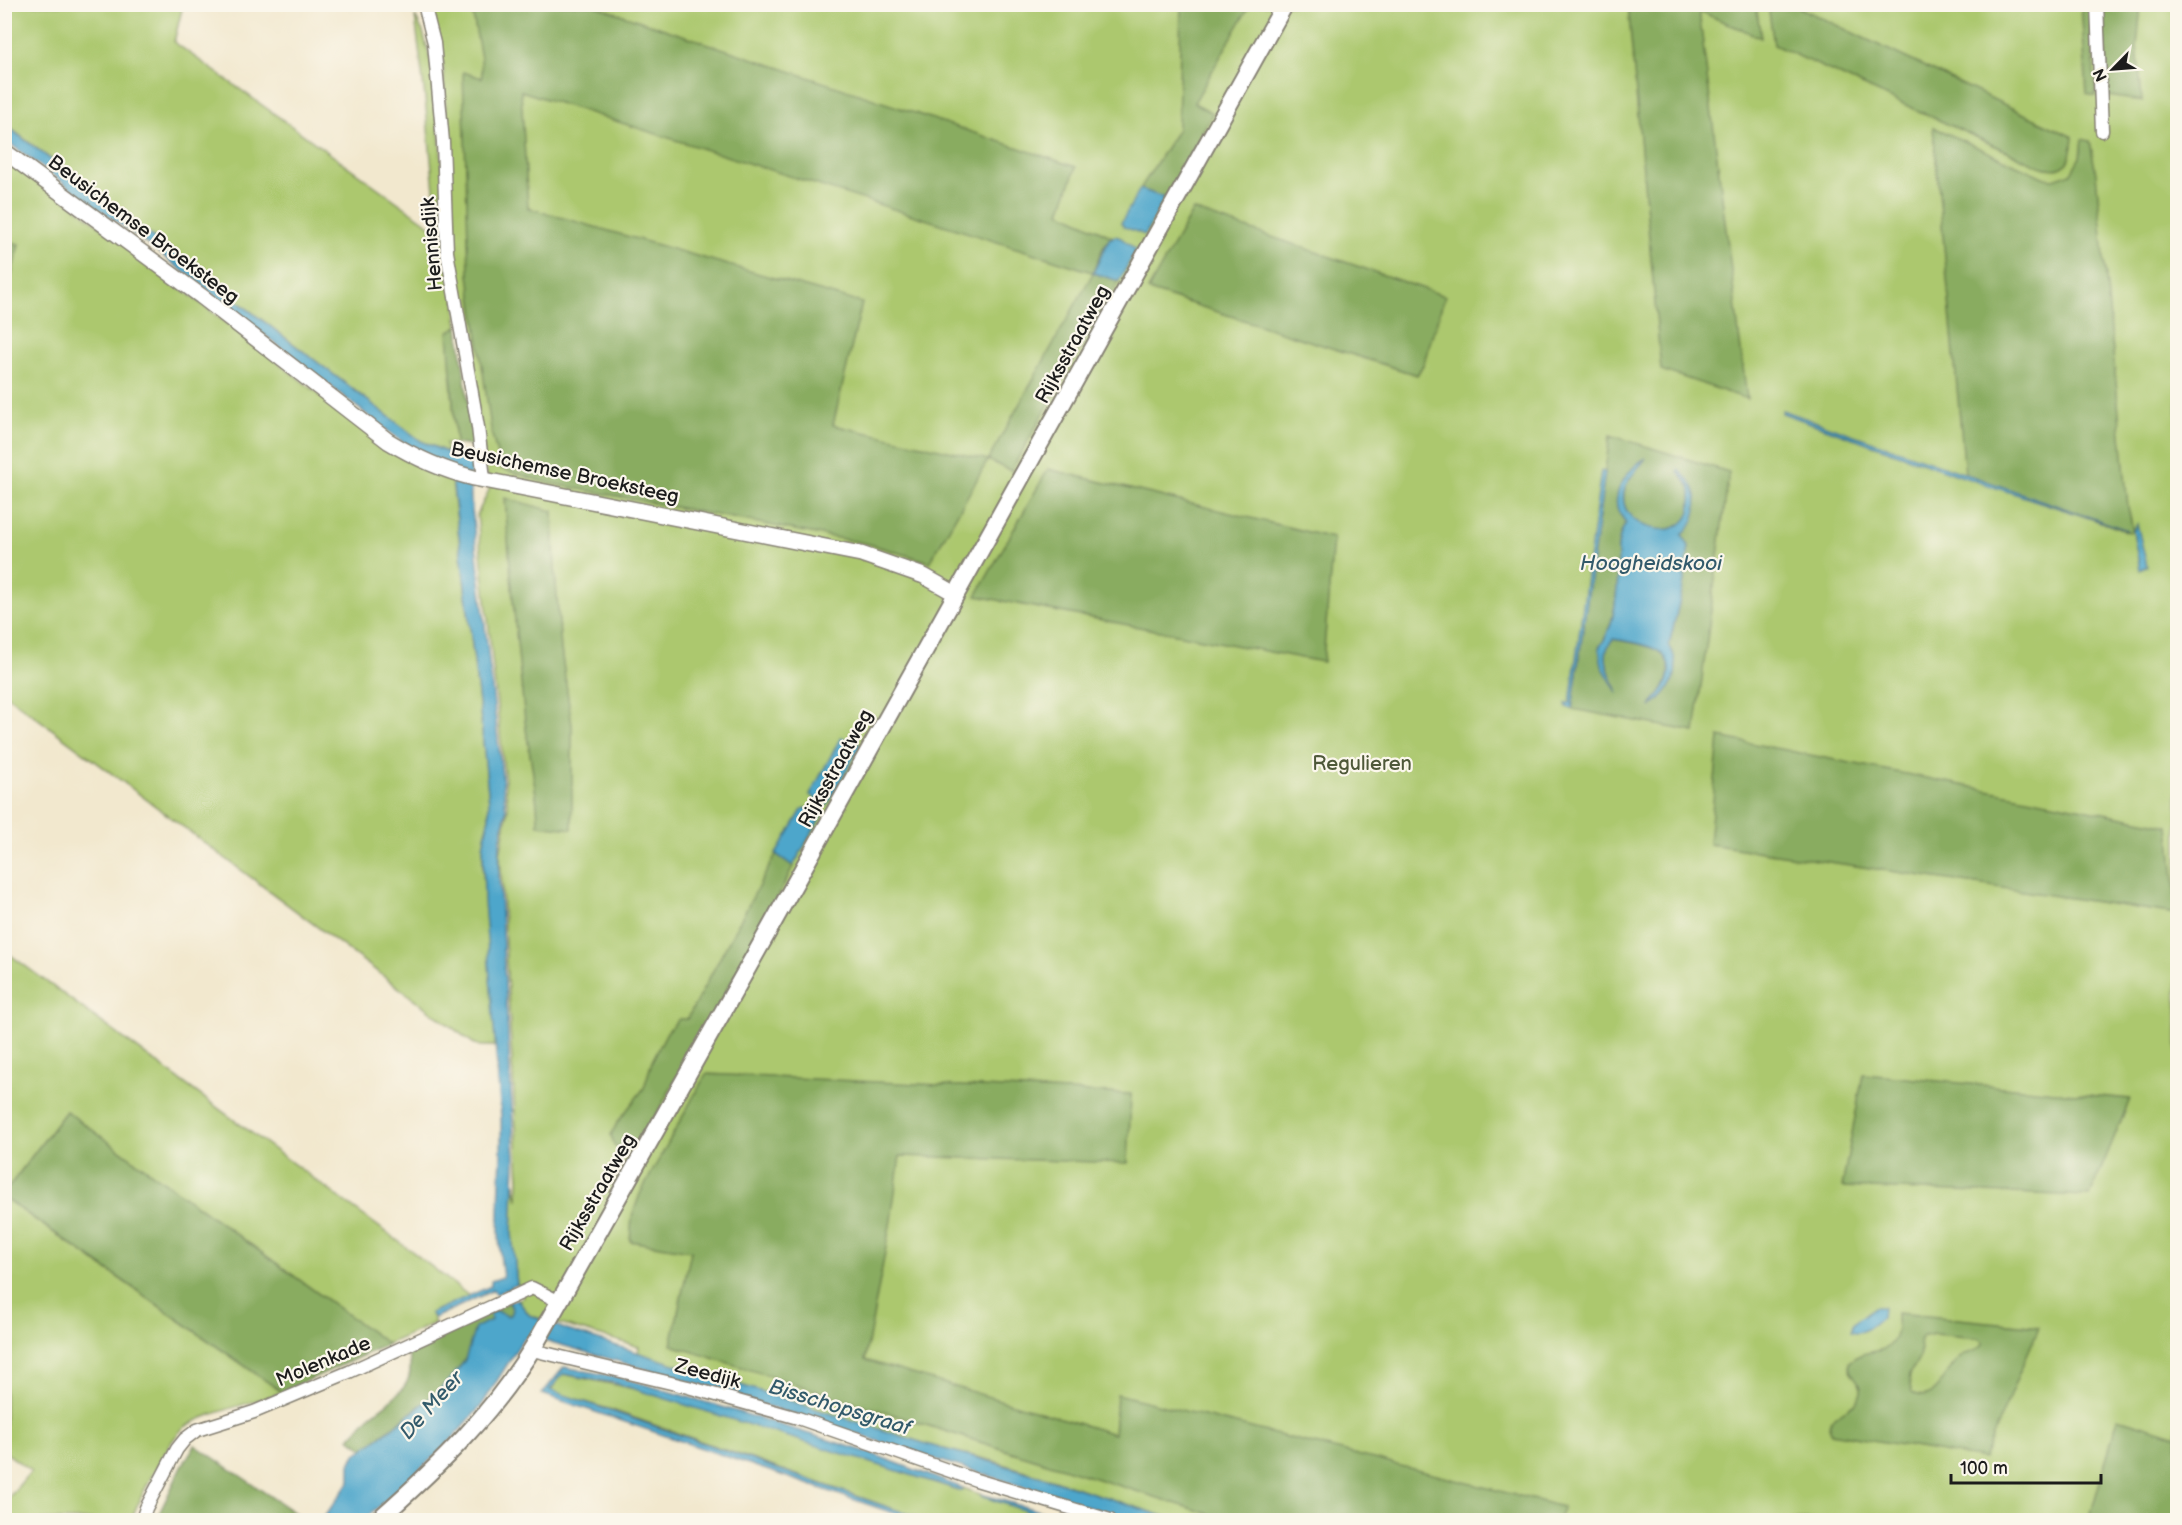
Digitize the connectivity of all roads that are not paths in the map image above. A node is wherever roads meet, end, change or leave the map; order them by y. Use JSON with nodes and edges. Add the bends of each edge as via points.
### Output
{"nodes":[{"id":1,"x":424,"y":4,"type":"edge"},
{"id":2,"x":1285,"y":4,"type":"edge"},
{"id":3,"x":2097,"y":4,"type":"edge"},
{"id":4,"x":2102,"y":131,"type":"dead end"},
{"id":5,"x":4,"y":151,"type":"edge"},
{"id":6,"x":479,"y":478,"type":"junction"},
{"id":7,"x":956,"y":594,"type":"junction"},
{"id":8,"x":558,"y":1301,"type":"junction"},
{"id":9,"x":535,"y":1345,"type":"junction"},
{"id":10,"x":142,"y":1521,"type":"edge"},
{"id":11,"x":378,"y":1521,"type":"edge"},
{"id":12,"x":1110,"y":1521,"type":"edge"}],
"edges":[{"from":1,"to":6,"type":"street","name":"Hennisdijk","via":[[434,43],[447,252],[478,427]]},
{"from":2,"to":7,"type":"main road","name":"Rijksstraatweg"},
{"from":3,"to":4,"type":"street"},
{"from":5,"to":6,"type":"street","name":"Beusichemse Broeksteeg","via":[[201,296],[388,441],[448,472]]},
{"from":6,"to":7,"type":"street","name":"Beusichemse Broeksteeg","via":[[861,554],[924,576]]},
{"from":7,"to":8,"type":"main road","name":"Rijksstraatweg"},
{"from":8,"to":9,"type":"main road","name":"Rijksstraatweg"},
{"from":8,"to":10,"type":"street","name":"Molenkade","via":[[532,1288],[254,1412],[197,1430],[177,1449]]},
{"from":9,"to":11,"type":"main road","name":"Rijksstraatweg","via":[[479,1423]]},
{"from":9,"to":12,"type":"street","name":"Zeedijk","via":[[798,1418],[976,1480]]}]}
